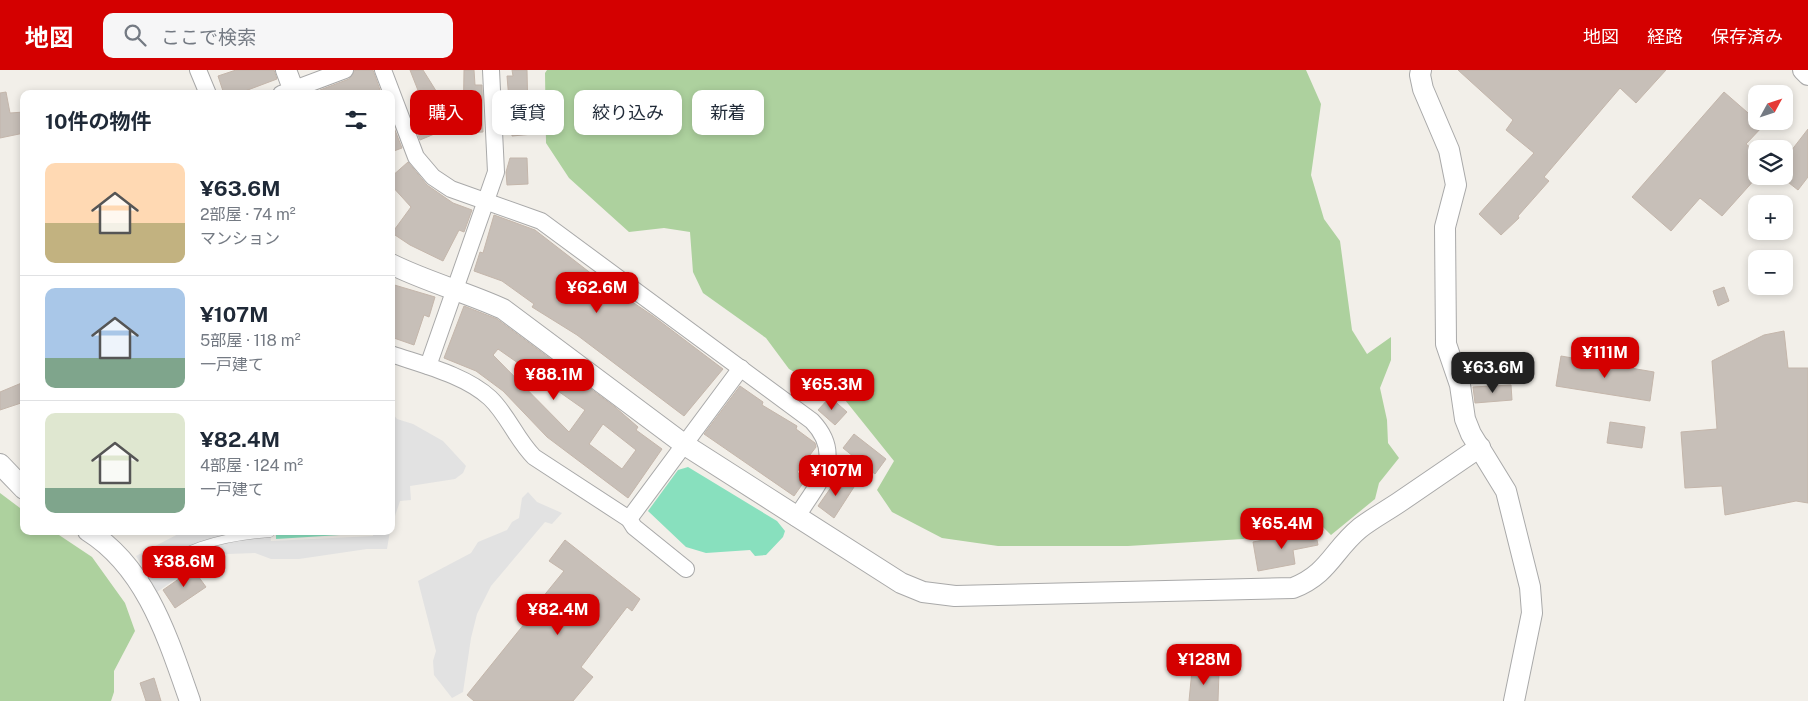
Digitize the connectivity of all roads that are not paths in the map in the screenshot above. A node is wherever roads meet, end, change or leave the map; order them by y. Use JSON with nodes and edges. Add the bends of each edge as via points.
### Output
{"nodes":[{"id":1,"x":198,"y":70,"type":"edge"},
{"id":2,"x":286,"y":70,"type":"edge"},
{"id":3,"x":345,"y":70,"type":"edge"},
{"id":4,"x":384,"y":70,"type":"edge"},
{"id":5,"x":491,"y":70,"type":"edge"},
{"id":6,"x":1421,"y":70,"type":"edge"},
{"id":7,"x":1803,"y":70,"type":"edge"},
{"id":8,"x":1808,"y":75,"type":"edge"},
{"id":9,"x":206,"y":90,"type":"edge"},
{"id":10,"x":290,"y":90,"type":"edge"},
{"id":11,"x":295,"y":90,"type":"edge"},
{"id":12,"x":391,"y":90,"type":"edge"},
{"id":13,"x":395,"y":100,"type":"edge"},
{"id":14,"x":484,"y":201,"type":"junction"},
{"id":15,"x":395,"y":266,"type":"edge"},
{"id":16,"x":456,"y":290,"type":"junction"},
{"id":17,"x":395,"y":355,"type":"edge"},
{"id":18,"x":428,"y":366,"type":"junction"},
{"id":19,"x":741,"y":368,"type":"junction"},
{"id":20,"x":685,"y":445,"type":"junction"},
{"id":21,"x":1480,"y":447,"type":"junction"},
{"id":22,"x":0,"y":464,"type":"edge"},
{"id":23,"x":20,"y":485,"type":"edge"},
{"id":24,"x":796,"y":518,"type":"junction"},
{"id":25,"x":628,"y":519,"type":"junction"},
{"id":26,"x":93,"y":535,"type":"edge"},
{"id":27,"x":239,"y":535,"type":"edge"},
{"id":28,"x":686,"y":568,"type":"dead end"},
{"id":29,"x":138,"y":580,"type":"junction"},
{"id":30,"x":190,"y":701,"type":"edge"},
{"id":31,"x":1514,"y":701,"type":"edge"}],
"edges":[{"from":1,"to":9,"type":"street"},
{"from":2,"to":10,"type":"street"},
{"from":3,"to":11,"type":"street"},
{"from":4,"to":12,"type":"street"},
{"from":5,"to":14,"type":"street","via":[[496,172]]},
{"from":6,"to":21,"type":"street","via":[[1423,90],[1449,150],[1456,186],[1445,227],[1446,344],[1460,385],[1466,419]]},
{"from":7,"to":8,"type":"street"},
{"from":13,"to":14,"type":"street","via":[[416,156],[433,177],[452,189]]},
{"from":14,"to":16,"type":"street"},
{"from":14,"to":19,"type":"street","via":[[542,221]]},
{"from":15,"to":16,"type":"street"},
{"from":16,"to":18,"type":"street"},
{"from":16,"to":20,"type":"street","via":[[503,309]]},
{"from":17,"to":18,"type":"street"},
{"from":18,"to":25,"type":"street","via":[[467,383],[490,398],[521,444],[534,457]]},
{"from":19,"to":20,"type":"street"},
{"from":19,"to":24,"type":"street","via":[[812,421],[824,434],[828,449],[826,469]]},
{"from":20,"to":24,"type":"street"},
{"from":20,"to":25,"type":"street"},
{"from":21,"to":24,"type":"street","via":[[1361,528],[1341,546],[1320,573],[1293,588],[955,596],[923,592],[901,583]]},
{"from":21,"to":31,"type":"street","via":[[1506,491],[1530,587],[1532,613]]},
{"from":22,"to":23,"type":"street"},
{"from":25,"to":28,"type":"street"},
{"from":26,"to":29,"type":"street","via":[[116,554]]},
{"from":27,"to":29,"type":"lane","via":[[208,542],[166,560]]},
{"from":29,"to":30,"type":"street","via":[[154,607]]}]}
